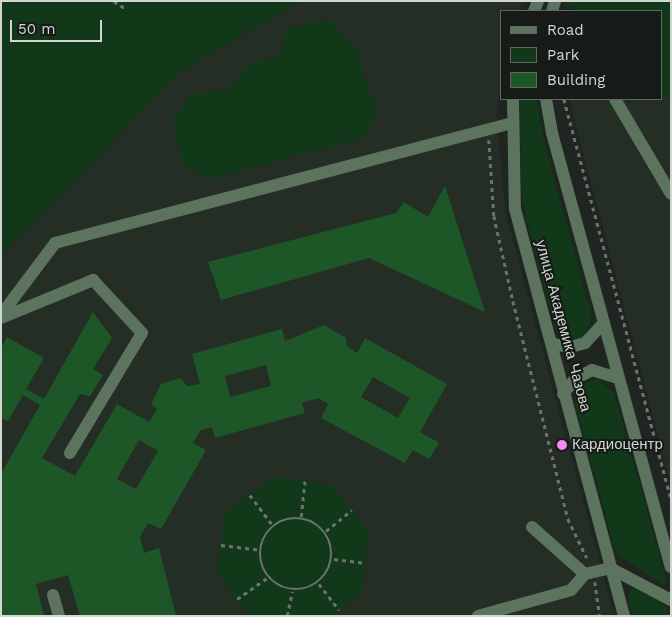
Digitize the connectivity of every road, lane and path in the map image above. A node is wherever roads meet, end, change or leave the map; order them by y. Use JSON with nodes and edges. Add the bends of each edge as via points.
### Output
{"nodes":[{"id":1,"x":114,"y":1,"type":"edge"},
{"id":2,"x":126,"y":9,"type":"dead end"},
{"id":3,"x":513,"y":100,"type":"edge"},
{"id":4,"x":546,"y":100,"type":"edge"},
{"id":5,"x":564,"y":100,"type":"edge"},
{"id":6,"x":616,"y":100,"type":"edge"},
{"id":7,"x":511,"y":123,"type":"junction"},
{"id":8,"x":489,"y":128,"type":"junction"},
{"id":9,"x":671,"y":194,"type":"edge"},
{"id":10,"x":1,"y":317,"type":"edge"},
{"id":11,"x":603,"y":324,"type":"junction"},
{"id":12,"x":552,"y":344,"type":"junction"},
{"id":13,"x":618,"y":378,"type":"junction"},
{"id":14,"x":564,"y":394,"type":"junction"},
{"id":15,"x":70,"y":453,"type":"dead end"},
{"id":16,"x":305,"y":481,"type":"dead end"},
{"id":17,"x":250,"y":495,"type":"dead end"},
{"id":18,"x":671,"y":497,"type":"edge"},
{"id":19,"x":352,"y":510,"type":"dead end"},
{"id":20,"x":301,"y":517,"type":"junction"},
{"id":21,"x":273,"y":525,"type":"junction"},
{"id":22,"x":532,"y":527,"type":"dead end"},
{"id":23,"x":326,"y":531,"type":"junction"},
{"id":24,"x":221,"y":545,"type":"dead end"},
{"id":25,"x":259,"y":550,"type":"junction"},
{"id":26,"x":334,"y":559,"type":"junction"},
{"id":27,"x":366,"y":563,"type":"dead end"},
{"id":28,"x":671,"y":567,"type":"edge"},
{"id":29,"x":610,"y":568,"type":"junction"},
{"id":30,"x":589,"y":573,"type":"junction"},
{"id":31,"x":267,"y":578,"type":"junction"},
{"id":32,"x":320,"y":584,"type":"junction"},
{"id":33,"x":292,"y":592,"type":"junction"},
{"id":34,"x":53,"y":595,"type":"dead end"},
{"id":35,"x":237,"y":599,"type":"dead end"},
{"id":36,"x":671,"y":600,"type":"edge"},
{"id":37,"x":339,"y":610,"type":"dead end"},
{"id":38,"x":59,"y":616,"type":"edge"},
{"id":39,"x":287,"y":616,"type":"edge"},
{"id":40,"x":478,"y":616,"type":"edge"},
{"id":41,"x":600,"y":616,"type":"edge"},
{"id":42,"x":624,"y":616,"type":"edge"}],
"edges":[{"from":1,"to":2,"type":"path"},
{"from":3,"to":7,"type":"street","name":"улица Академика Чазова"},
{"from":4,"to":11,"type":"street"},
{"from":5,"to":18,"type":"path"},
{"from":6,"to":9,"type":"street"},
{"from":7,"to":8,"type":"street"},
{"from":7,"to":12,"type":"street","name":"улица Академика Чазова","via":[[515,210]]},
{"from":8,"to":10,"type":"street","via":[[55,243]]},
{"from":8,"to":30,"type":"path","via":[[494,216],[568,519]]},
{"from":10,"to":15,"type":"street","via":[[93,280],[142,333]]},
{"from":11,"to":12,"type":"street","via":[[585,343],[572,347]]},
{"from":11,"to":13,"type":"street"},
{"from":12,"to":14,"type":"street","name":"улица Академика Чазова"},
{"from":13,"to":14,"type":"street","via":[[592,370],[575,379]]},
{"from":13,"to":28,"type":"street"},
{"from":14,"to":29,"type":"street","name":"улица Академика Чазова"},
{"from":16,"to":20,"type":"path"},
{"from":17,"to":21,"type":"path"},
{"from":19,"to":23,"type":"path"},
{"from":20,"to":21,"type":"path"},
{"from":20,"to":23,"type":"path"},
{"from":21,"to":25,"type":"path"},
{"from":22,"to":30,"type":"street"},
{"from":23,"to":26,"type":"path"},
{"from":24,"to":25,"type":"path"},
{"from":25,"to":31,"type":"path"},
{"from":26,"to":27,"type":"path"},
{"from":26,"to":32,"type":"path"},
{"from":29,"to":30,"type":"street"},
{"from":29,"to":36,"type":"street"},
{"from":29,"to":42,"type":"street","name":"улица Академика Чазова"},
{"from":30,"to":40,"type":"street","via":[[571,590]]},
{"from":30,"to":41,"type":"path"},
{"from":31,"to":33,"type":"path"},
{"from":31,"to":35,"type":"path"},
{"from":32,"to":33,"type":"path"},
{"from":32,"to":37,"type":"path"},
{"from":33,"to":39,"type":"path"},
{"from":34,"to":38,"type":"street"}]}
